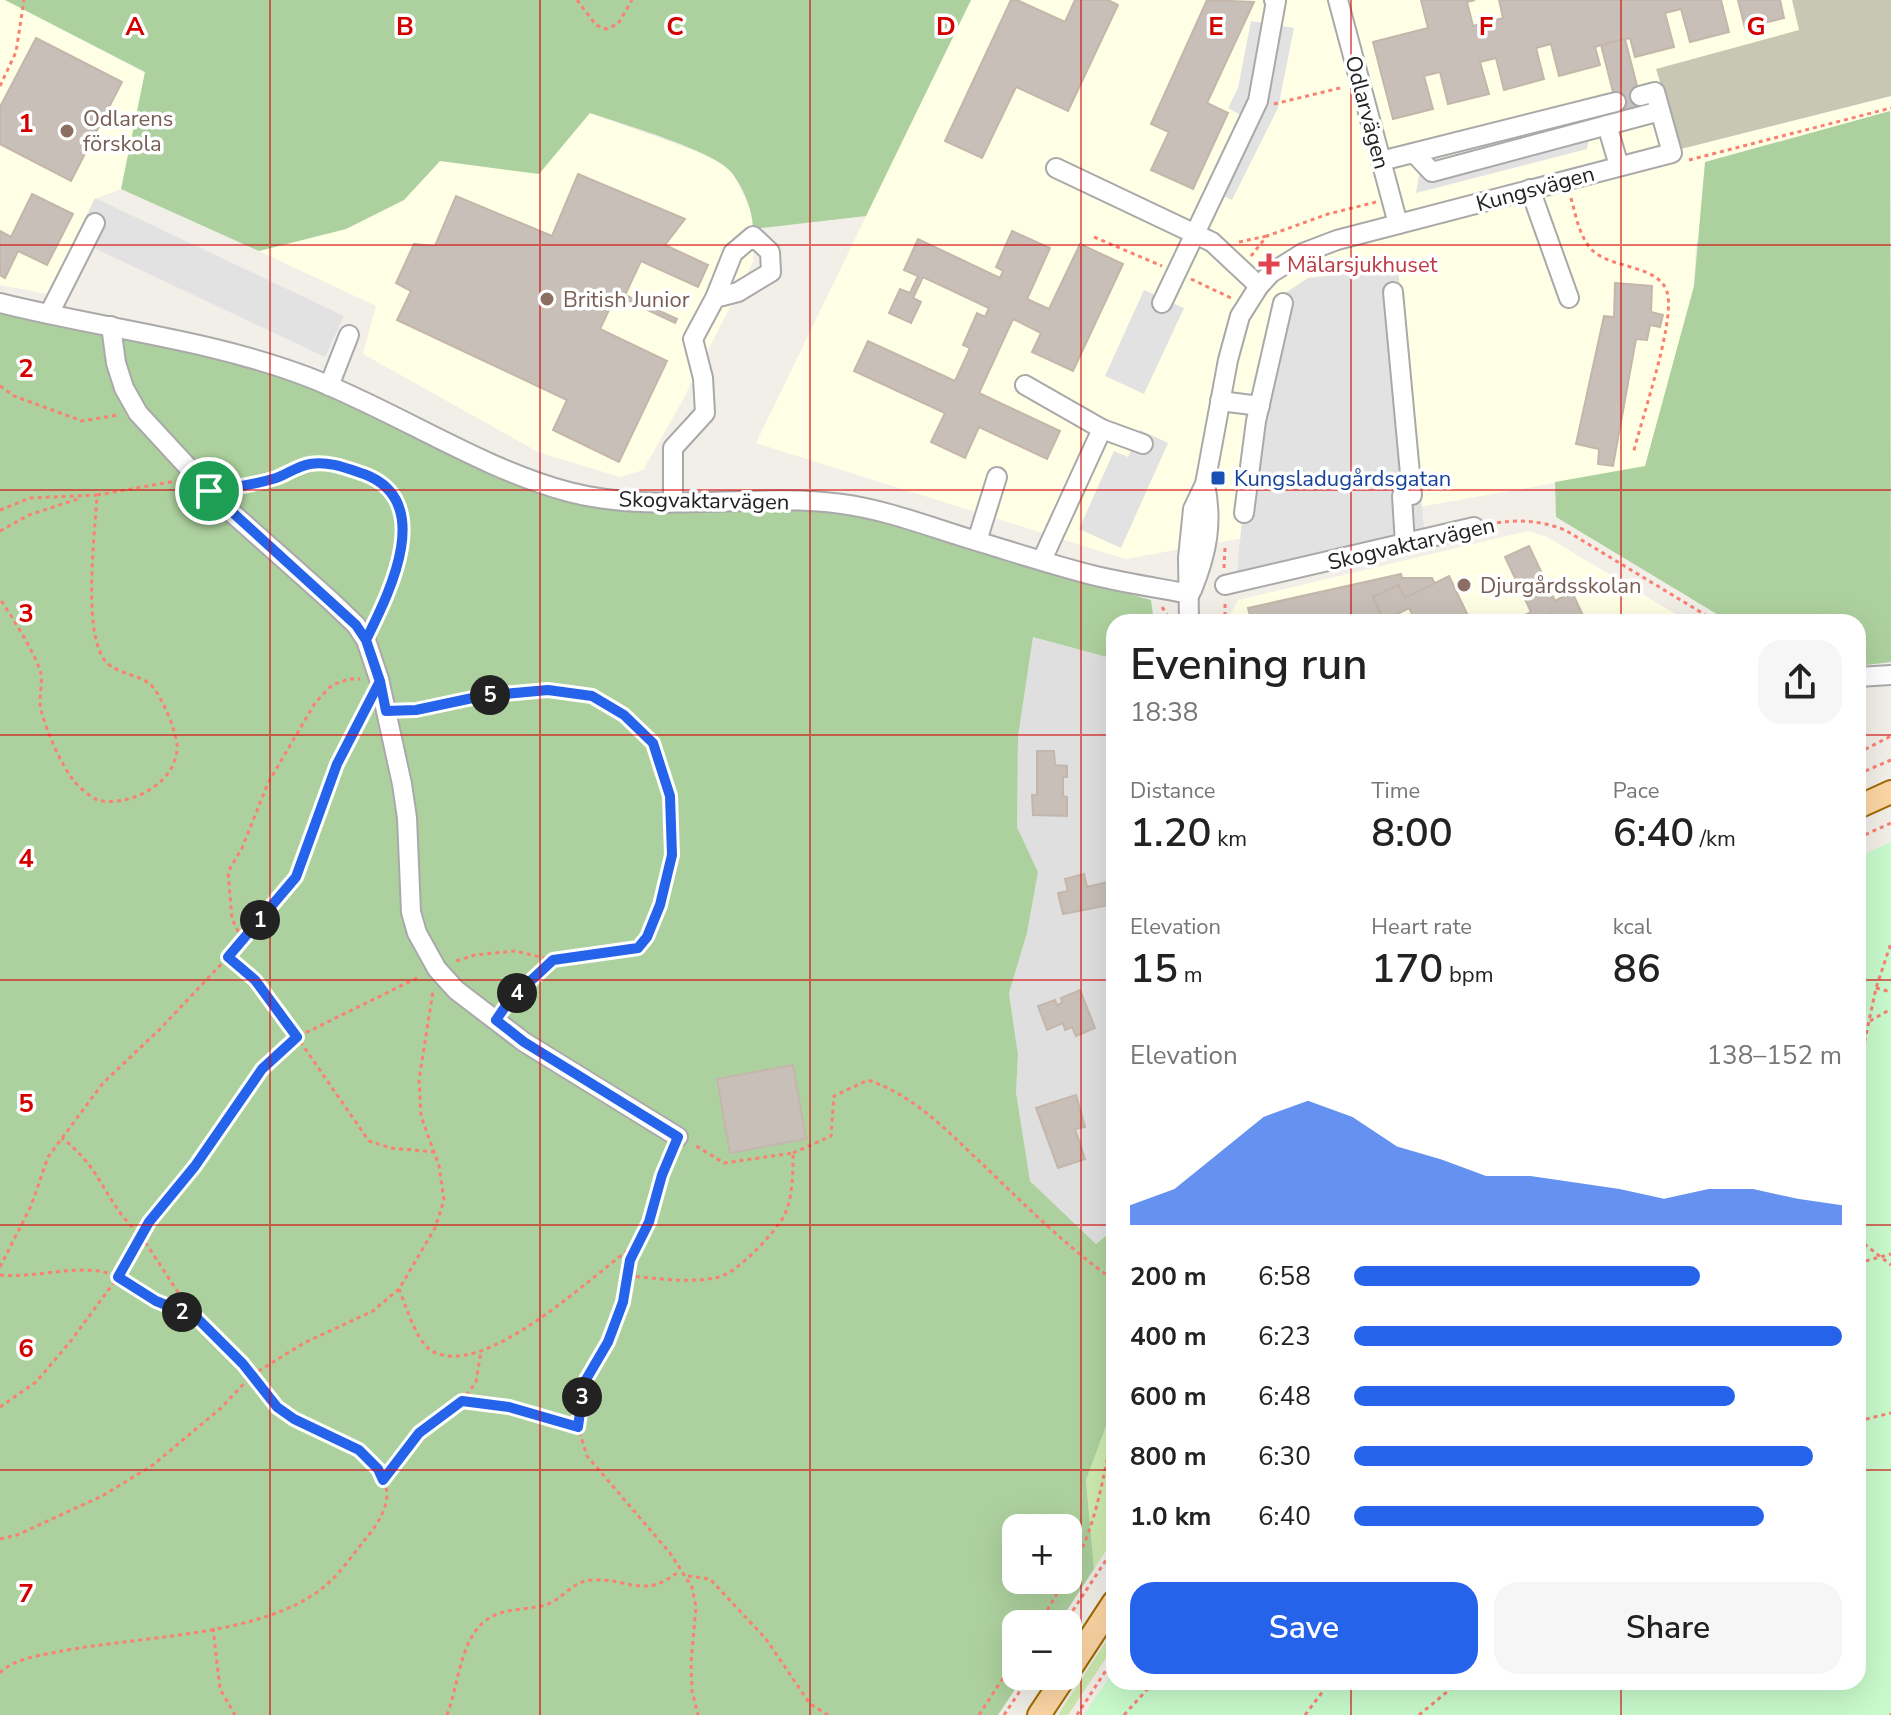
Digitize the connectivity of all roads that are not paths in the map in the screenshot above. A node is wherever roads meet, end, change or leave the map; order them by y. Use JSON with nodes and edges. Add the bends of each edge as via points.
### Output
{"nodes":[{"id":1,"x":1274,"y":0,"type":"edge"},
{"id":2,"x":1338,"y":0,"type":"edge"},
{"id":3,"x":1647,"y":94,"type":"dead end"},
{"id":4,"x":1616,"y":102,"type":"dead end"},
{"id":5,"x":1660,"y":111,"type":"junction"},
{"id":6,"x":1607,"y":125,"type":"junction"},
{"id":7,"x":1414,"y":153,"type":"junction"},
{"id":8,"x":1381,"y":161,"type":"junction"},
{"id":9,"x":1619,"y":166,"type":"junction"},
{"id":10,"x":1056,"y":168,"type":"dead end"},
{"id":11,"x":1530,"y":189,"type":"junction"},
{"id":12,"x":95,"y":223,"type":"dead end"},
{"id":13,"x":1398,"y":224,"type":"junction"},
{"id":14,"x":1196,"y":234,"type":"junction"},
{"id":15,"x":1259,"y":286,"type":"junction"},
{"id":16,"x":1393,"y":292,"type":"dead end"},
{"id":17,"x":715,"y":298,"type":"dead end"},
{"id":18,"x":1569,"y":298,"type":"dead end"},
{"id":19,"x":0,"y":303,"type":"edge"},
{"id":20,"x":1162,"y":303,"type":"dead end"},
{"id":21,"x":1283,"y":303,"type":"dead end"},
{"id":22,"x":49,"y":314,"type":"junction"},
{"id":23,"x":111,"y":326,"type":"junction"},
{"id":24,"x":349,"y":335,"type":"dead end"},
{"id":25,"x":1025,"y":385,"type":"dead end"},
{"id":26,"x":329,"y":386,"type":"junction"},
{"id":27,"x":1220,"y":401,"type":"junction"},
{"id":28,"x":1260,"y":406,"type":"junction"},
{"id":29,"x":1102,"y":429,"type":"junction"},
{"id":30,"x":1143,"y":444,"type":"dead end"},
{"id":31,"x":997,"y":477,"type":"dead end"},
{"id":32,"x":673,"y":502,"type":"junction"},
{"id":33,"x":1244,"y":513,"type":"dead end"},
{"id":34,"x":1474,"y":527,"type":"road end"},
{"id":35,"x":977,"y":541,"type":"junction"},
{"id":36,"x":1405,"y":544,"type":"junction"},
{"id":37,"x":1042,"y":560,"type":"junction"},
{"id":38,"x":1225,"y":585,"type":"dead end"},
{"id":39,"x":1190,"y":594,"type":"junction"},
{"id":40,"x":1189,"y":614,"type":"edge"},
{"id":41,"x":1891,"y":675,"type":"edge"},
{"id":42,"x":1866,"y":677,"type":"edge"},
{"id":43,"x":1891,"y":792,"type":"edge"},
{"id":44,"x":1866,"y":803,"type":"edge"},
{"id":45,"x":678,"y":1137,"type":"road end"},
{"id":46,"x":1106,"y":1614,"type":"edge"},
{"id":47,"x":1082,"y":1651,"type":"edge"},
{"id":48,"x":1056,"y":1690,"type":"edge"},
{"id":49,"x":1039,"y":1715,"type":"edge"}],
"edges":[{"from":1,"to":14,"type":"street","via":[[1258,101]]},
{"from":2,"to":8,"type":"street","name":"Odlarvägen"},
{"from":3,"to":5,"type":"street"},
{"from":4,"to":7,"type":"street"},
{"from":5,"to":6,"type":"street"},
{"from":5,"to":9,"type":"street","name":"Kungsvägen","via":[[1677,157]]},
{"from":6,"to":7,"type":"street","via":[[1432,172]]},
{"from":6,"to":9,"type":"street"},
{"from":7,"to":8,"type":"street"},
{"from":8,"to":13,"type":"street","name":"Odlarvägen"},
{"from":9,"to":11,"type":"street","name":"Kungsvägen"},
{"from":10,"to":14,"type":"street"},
{"from":11,"to":13,"type":"street","name":"Kungsvägen"},
{"from":11,"to":18,"type":"street"},
{"from":12,"to":22,"type":"street"},
{"from":13,"to":15,"type":"street","via":[[1303,253]]},
{"from":14,"to":15,"type":"street","via":[[1217,246]]},
{"from":14,"to":20,"type":"street"},
{"from":15,"to":27,"type":"street","via":[[1240,316]]},
{"from":16,"to":36,"type":"street","via":[[1407,495]]},
{"from":17,"to":32,"type":"street","via":[[693,339],[705,413],[673,448]]},
{"from":19,"to":22,"type":"street","name":"Skogvaktarvägen"},
{"from":21,"to":28,"type":"street"},
{"from":22,"to":23,"type":"street","name":"Skogvaktarvägen"},
{"from":23,"to":26,"type":"street","name":"Skogvaktarvägen","via":[[246,356]]},
{"from":23,"to":45,"type":"street","via":[[116,363],[138,413],[203,484],[366,640],[380,681],[407,818],[411,912],[436,967],[456,990],[524,1042]]},
{"from":24,"to":26,"type":"street"},
{"from":25,"to":29,"type":"street"},
{"from":26,"to":32,"type":"street","name":"Skogvaktarvägen","via":[[534,480],[609,500]]},
{"from":27,"to":28,"type":"street"},
{"from":27,"to":39,"type":"street","via":[[1205,484],[1193,509]]},
{"from":28,"to":33,"type":"street"},
{"from":29,"to":30,"type":"street"},
{"from":29,"to":37,"type":"street"},
{"from":31,"to":35,"type":"street"},
{"from":32,"to":35,"type":"street","name":"Skogvaktarvägen","via":[[839,504]]},
{"from":34,"to":36,"type":"street","name":"Skogvaktarvägen"},
{"from":35,"to":37,"type":"street","name":"Skogvaktarvägen"},
{"from":36,"to":38,"type":"street","name":"Skogvaktarvägen"},
{"from":37,"to":39,"type":"street","name":"Skogvaktarvägen"},
{"from":39,"to":40,"type":"street"},
{"from":41,"to":42,"type":"street"},
{"from":43,"to":44,"type":"main road"},
{"from":46,"to":47,"type":"main road"},
{"from":48,"to":49,"type":"main road"}]}
